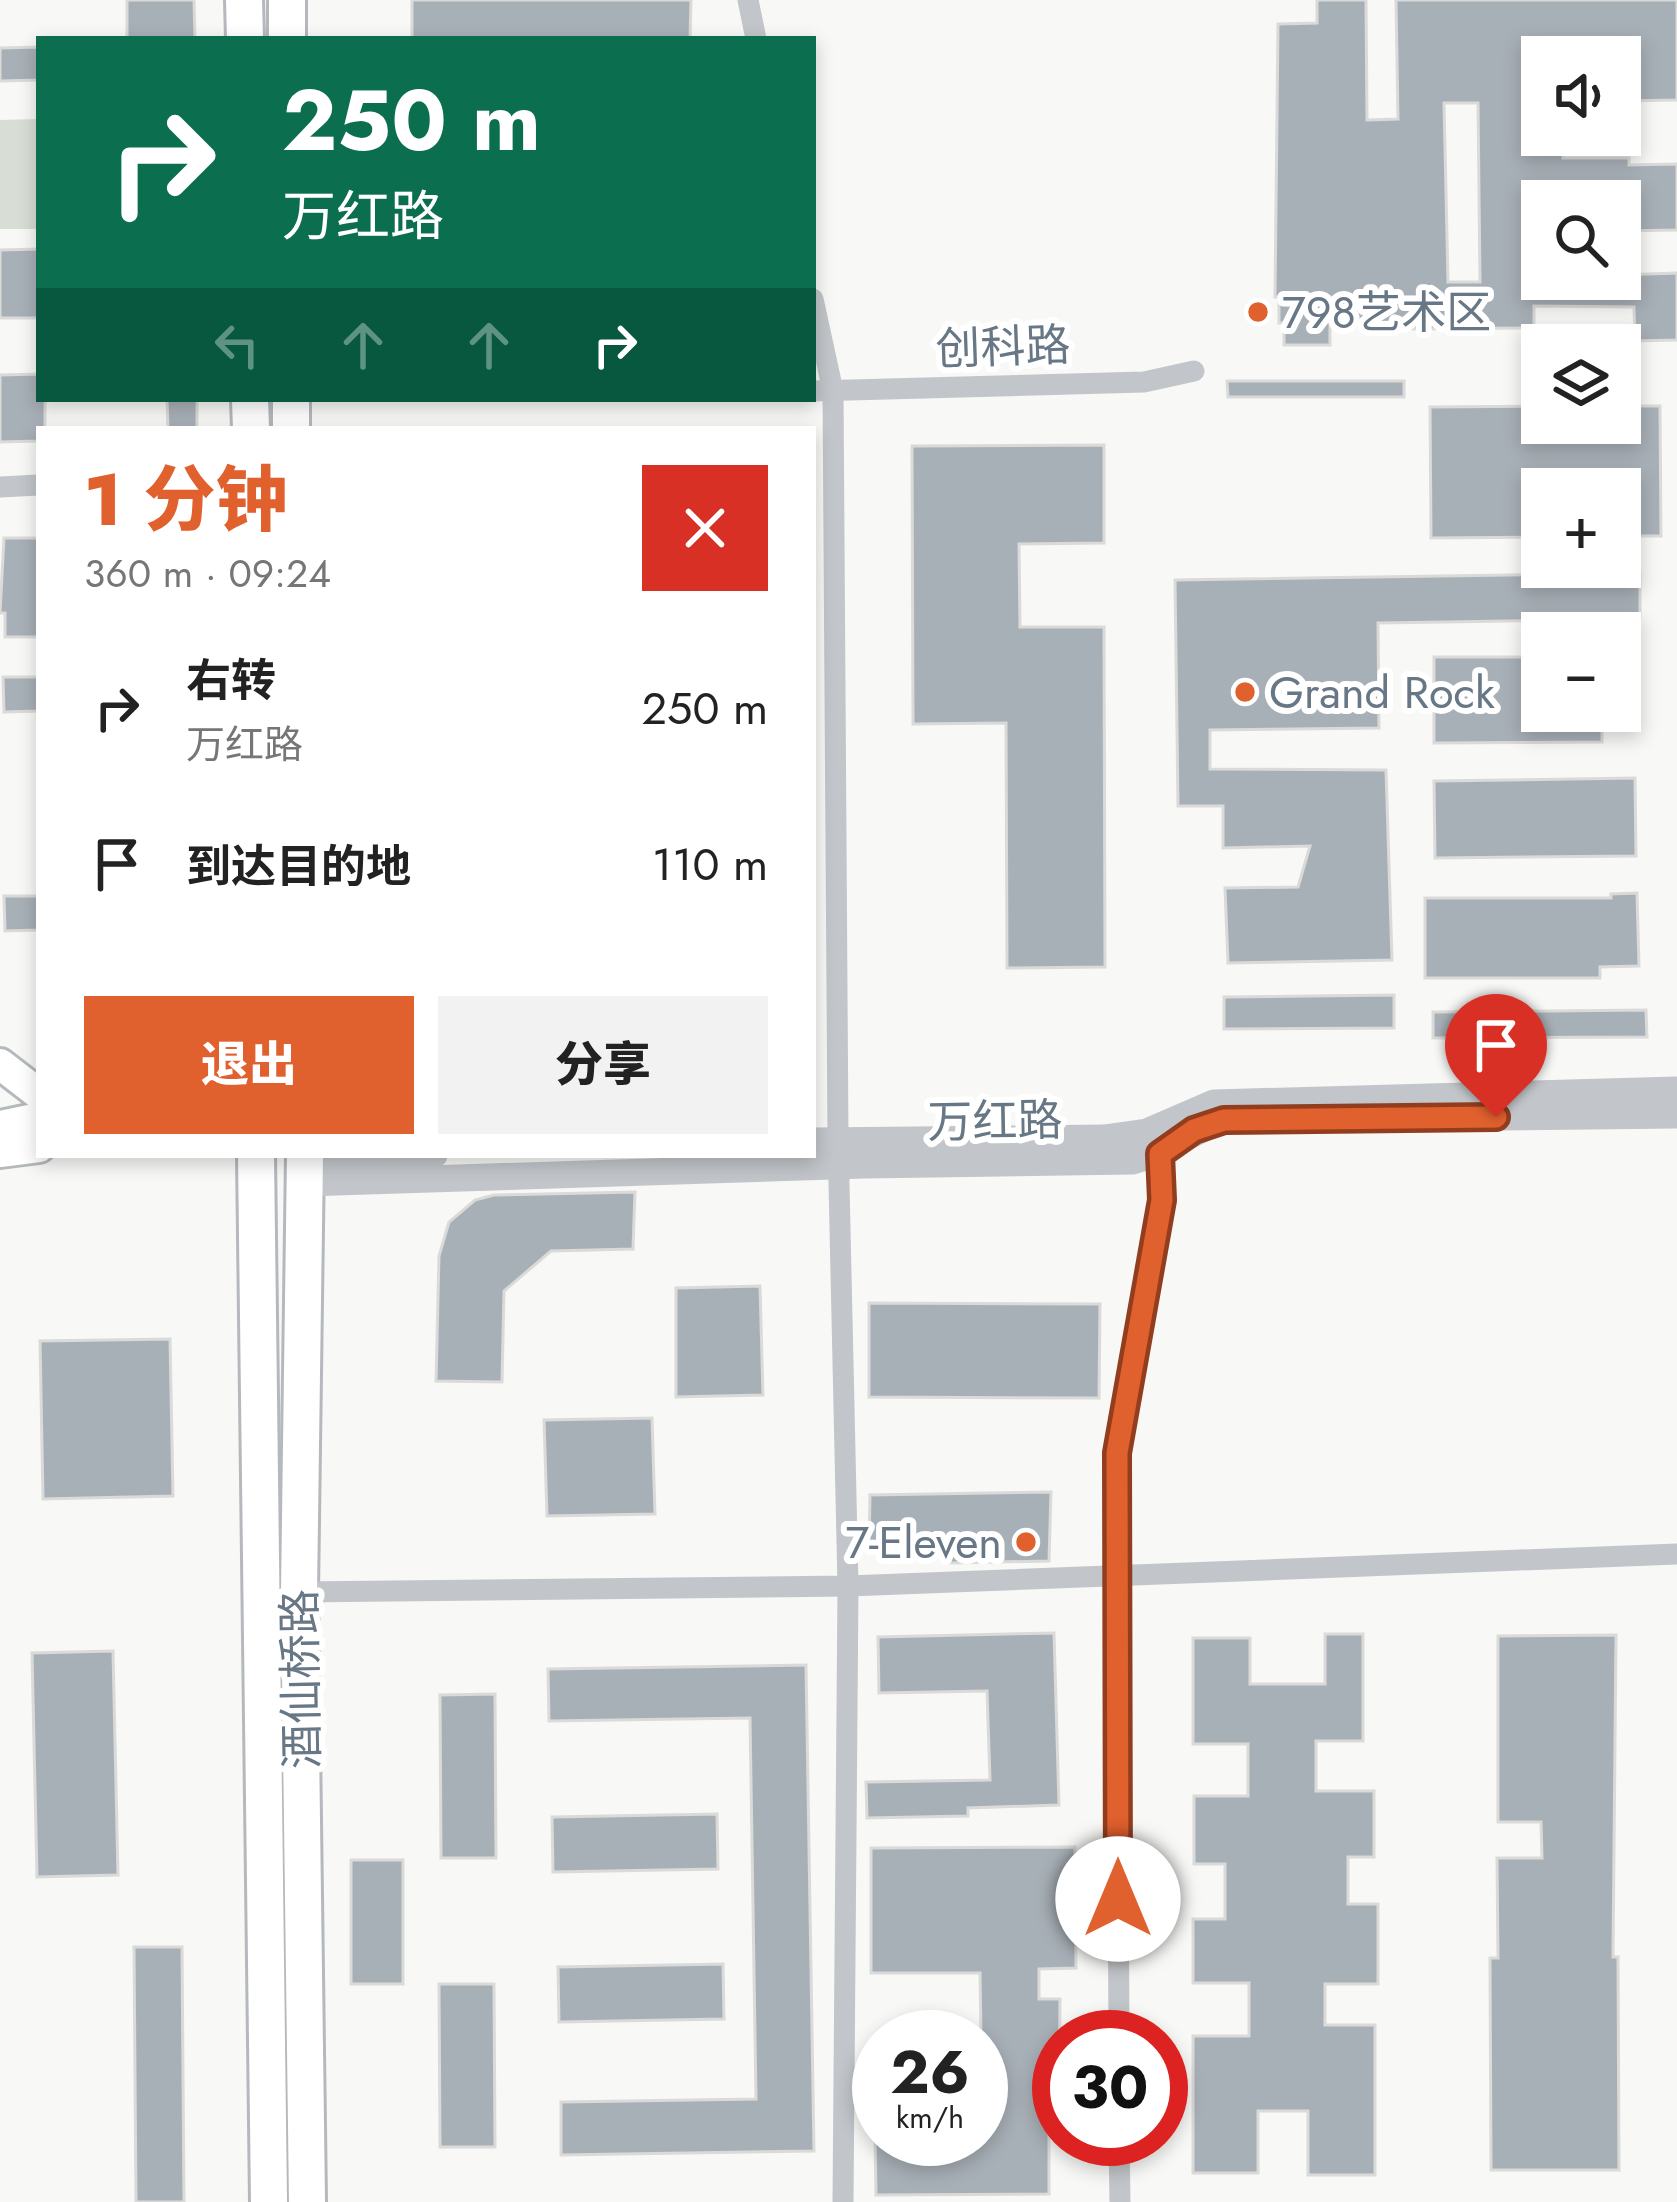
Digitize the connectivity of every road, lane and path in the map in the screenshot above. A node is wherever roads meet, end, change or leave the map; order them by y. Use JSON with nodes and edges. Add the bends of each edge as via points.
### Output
{"nodes":[{"id":1,"x":244,"y":0,"type":"edge"},
{"id":2,"x":287,"y":0,"type":"edge"},
{"id":3,"x":748,"y":0,"type":"edge"},
{"id":4,"x":245,"y":36,"type":"edge"},
{"id":5,"x":287,"y":36,"type":"edge"},
{"id":6,"x":755,"y":36,"type":"edge"},
{"id":7,"x":816,"y":327,"type":"edge"},
{"id":8,"x":1194,"y":371,"type":"dead end"},
{"id":9,"x":823,"y":391,"type":"edge"},
{"id":10,"x":36,"y":484,"type":"edge"},
{"id":11,"x":0,"y":488,"type":"edge"},
{"id":12,"x":0,"y":1064,"type":"edge"},
{"id":13,"x":1677,"y":1090,"type":"edge"},
{"id":14,"x":36,"y":1092,"type":"edge"},
{"id":15,"x":1677,"y":1114,"type":"edge"},
{"id":16,"x":36,"y":1119,"type":"edge"},
{"id":17,"x":0,"y":1126,"type":"edge"},
{"id":18,"x":36,"y":1147,"type":"edge"},
{"id":19,"x":830,"y":1149,"type":"edge"},
{"id":20,"x":0,"y":1152,"type":"edge"},
{"id":21,"x":1160,"y":1154,"type":"junction"},
{"id":22,"x":256,"y":1158,"type":"edge"},
{"id":23,"x":366,"y":1158,"type":"edge"},
{"id":24,"x":430,"y":1158,"type":"edge"},
{"id":25,"x":297,"y":1161,"type":"edge"},
{"id":26,"x":1677,"y":1554,"type":"edge"},
{"id":27,"x":1117,"y":1578,"type":"junction"},
{"id":28,"x":848,"y":1586,"type":"junction"},
{"id":29,"x":299,"y":1592,"type":"junction"},
{"id":30,"x":1119,"y":2010,"type":"edge"},
{"id":31,"x":1119,"y":2166,"type":"edge"},
{"id":32,"x":269,"y":2202,"type":"edge"},
{"id":33,"x":308,"y":2202,"type":"edge"},
{"id":34,"x":843,"y":2202,"type":"edge"},
{"id":35,"x":1120,"y":2202,"type":"edge"}],
"edges":[{"from":1,"to":4,"type":"main road"},
{"from":2,"to":5,"type":"main road"},
{"from":3,"to":6,"type":"street"},
{"from":7,"to":9,"type":"street"},
{"from":8,"to":9,"type":"street","name":"创科路","via":[[1144,382]]},
{"from":9,"to":19,"type":"street"},
{"from":10,"to":11,"type":"street"},
{"from":12,"to":14,"type":"main road"},
{"from":13,"to":19,"type":"street","name":"万红路","via":[[1214,1102],[1124,1136]]},
{"from":15,"to":21,"type":"street","name":"万红路","via":[[1224,1120]]},
{"from":16,"to":17,"type":"main road"},
{"from":18,"to":20,"type":"main road"},
{"from":19,"to":21,"type":"street","name":"万红路","via":[[1132,1161]]},
{"from":19,"to":28,"type":"street"},
{"from":21,"to":27,"type":"street","via":[[1162,1200],[1117,1453]]},
{"from":22,"to":32,"type":"main road","name":"酒仙桥路"},
{"from":23,"to":25,"type":"street"},
{"from":24,"to":25,"type":"street","name":"万红路"},
{"from":25,"to":29,"type":"main road","name":"酒仙桥路"},
{"from":26,"to":27,"type":"street"},
{"from":27,"to":28,"type":"street"},
{"from":27,"to":30,"type":"street"},
{"from":28,"to":29,"type":"street"},
{"from":28,"to":34,"type":"street"},
{"from":29,"to":33,"type":"main road","name":"酒仙桥路"},
{"from":31,"to":35,"type":"street"}]}
